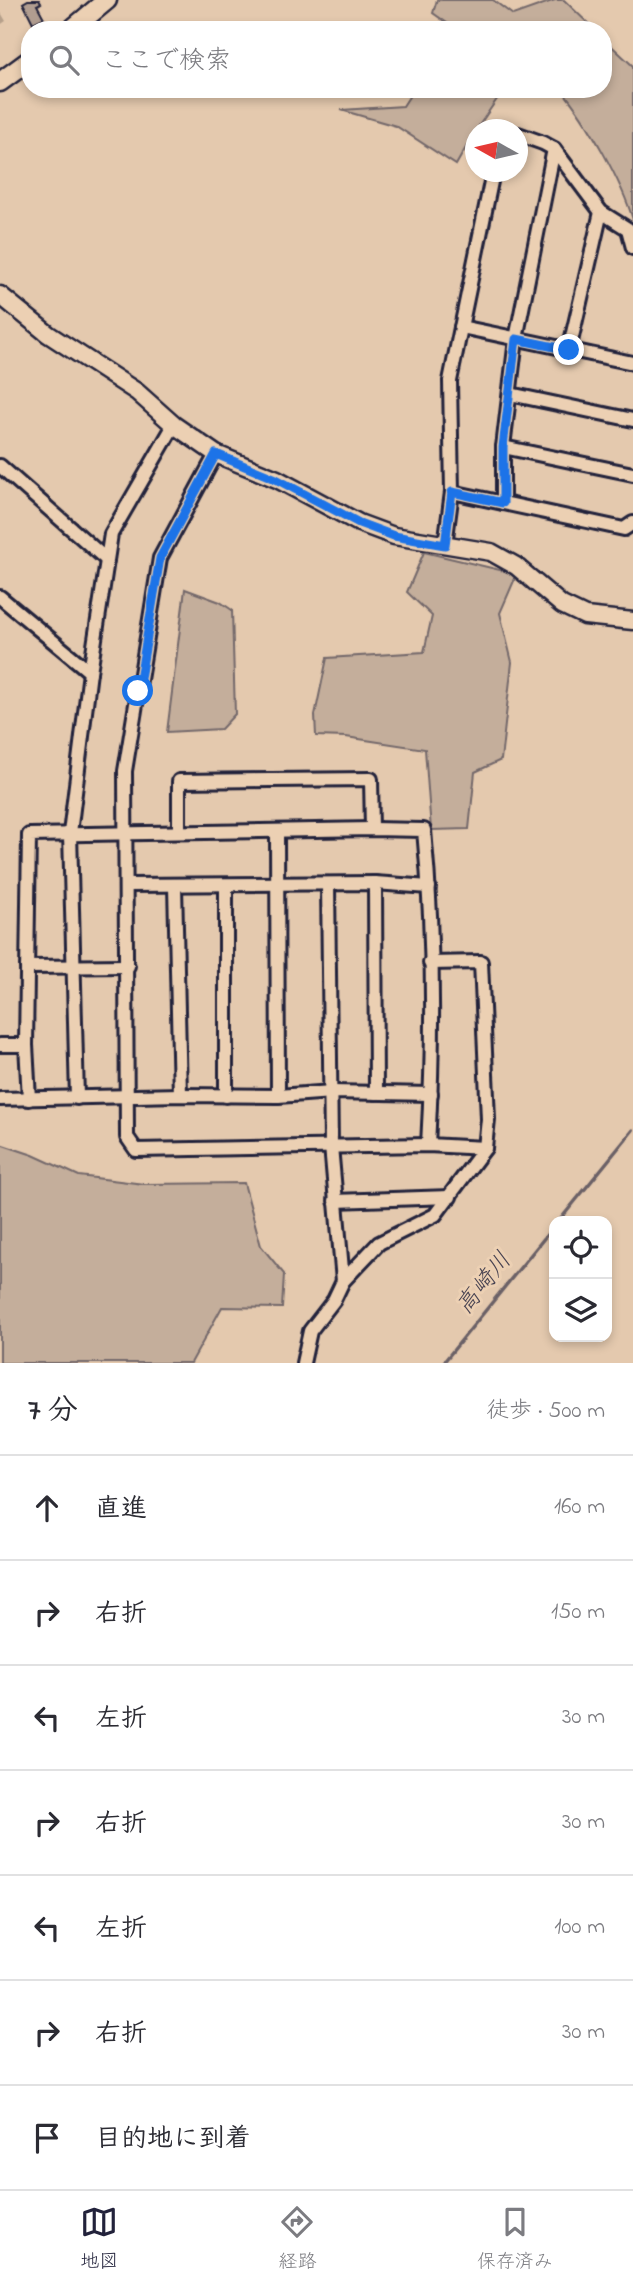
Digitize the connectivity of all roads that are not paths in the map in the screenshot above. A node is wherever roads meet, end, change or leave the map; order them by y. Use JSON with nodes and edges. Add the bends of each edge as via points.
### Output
{"nodes":[{"id":1,"x":107,"y":0,"type":"edge"},
{"id":2,"x":82,"y":21,"type":"edge"},
{"id":3,"x":21,"y":67,"type":"edge"},
{"id":4,"x":0,"y":82,"type":"edge"},
{"id":5,"x":528,"y":138,"type":"edge"},
{"id":6,"x":554,"y":149,"type":"junction"},
{"id":7,"x":491,"y":182,"type":"edge"},
{"id":8,"x":601,"y":212,"type":"junction"},
{"id":9,"x":633,"y":248,"type":"edge"},
{"id":10,"x":0,"y":295,"type":"edge"},
{"id":11,"x":461,"y":327,"type":"junction"},
{"id":12,"x":516,"y":339,"type":"junction"},
{"id":13,"x":569,"y":350,"type":"junction"},
{"id":14,"x":633,"y":363,"type":"edge"},
{"id":15,"x":510,"y":394,"type":"junction"},
{"id":16,"x":633,"y":420,"type":"edge"},
{"id":17,"x":174,"y":425,"type":"junction"},
{"id":18,"x":503,"y":447,"type":"junction"},
{"id":19,"x":216,"y":454,"type":"junction"},
{"id":20,"x":0,"y":466,"type":"edge"},
{"id":21,"x":633,"y":474,"type":"edge"},
{"id":22,"x":452,"y":492,"type":"junction"},
{"id":23,"x":503,"y":503,"type":"junction"},
{"id":24,"x":633,"y":523,"type":"edge"},
{"id":25,"x":445,"y":545,"type":"junction"},
{"id":26,"x":107,"y":560,"type":"junction"},
{"id":27,"x":0,"y":597,"type":"edge"},
{"id":28,"x":633,"y":621,"type":"edge"},
{"id":29,"x":90,"y":672,"type":"junction"},
{"id":30,"x":372,"y":829,"type":"junction"},
{"id":31,"x":277,"y":831,"type":"junction"},
{"id":32,"x":127,"y":832,"type":"junction"},
{"id":33,"x":178,"y":832,"type":"junction"},
{"id":34,"x":70,"y":834,"type":"junction"},
{"id":35,"x":375,"y":883,"type":"junction"},
{"id":36,"x":328,"y":884,"type":"junction"},
{"id":37,"x":127,"y":885,"type":"junction"},
{"id":38,"x":277,"y":885,"type":"junction"},
{"id":39,"x":175,"y":886,"type":"junction"},
{"id":40,"x":226,"y":886,"type":"junction"},
{"id":41,"x":429,"y":887,"type":"junction"},
{"id":42,"x":430,"y":963,"type":"junction"},
{"id":43,"x":74,"y":965,"type":"junction"},
{"id":44,"x":128,"y":966,"type":"junction"},
{"id":45,"x":27,"y":967,"type":"junction"},
{"id":46,"x":0,"y":1045,"type":"edge"},
{"id":47,"x":26,"y":1045,"type":"junction"},
{"id":48,"x":332,"y":1093,"type":"junction"},
{"id":49,"x":376,"y":1093,"type":"junction"},
{"id":50,"x":431,"y":1094,"type":"junction"},
{"id":51,"x":180,"y":1095,"type":"junction"},
{"id":52,"x":226,"y":1096,"type":"junction"},
{"id":53,"x":278,"y":1096,"type":"junction"},
{"id":54,"x":77,"y":1098,"type":"junction"},
{"id":55,"x":129,"y":1098,"type":"junction"},
{"id":56,"x":0,"y":1099,"type":"edge"},
{"id":57,"x":29,"y":1099,"type":"junction"},
{"id":58,"x":428,"y":1145,"type":"junction"},
{"id":59,"x":331,"y":1146,"type":"junction"},
{"id":60,"x":485,"y":1148,"type":"junction"},
{"id":61,"x":450,"y":1197,"type":"junction"},
{"id":62,"x":335,"y":1201,"type":"junction"},
{"id":63,"x":343,"y":1281,"type":"junction"},
{"id":64,"x":303,"y":1363,"type":"edge"}],
"edges":[{"from":1,"to":2,"type":"main road"},
{"from":3,"to":4,"type":"main road"},
{"from":5,"to":6,"type":"street"},
{"from":6,"to":8,"type":"street"},
{"from":6,"to":12,"type":"street"},
{"from":7,"to":11,"type":"street"},
{"from":8,"to":9,"type":"street","via":[[628,229]]},
{"from":8,"to":13,"type":"street"},
{"from":10,"to":17,"type":"street","via":[[48,334],[137,392]]},
{"from":11,"to":12,"type":"street"},
{"from":11,"to":22,"type":"street","via":[[450,381]]},
{"from":12,"to":13,"type":"street"},
{"from":12,"to":15,"type":"street"},
{"from":13,"to":14,"type":"street"},
{"from":15,"to":16,"type":"street"},
{"from":15,"to":18,"type":"street"},
{"from":17,"to":19,"type":"street"},
{"from":17,"to":26,"type":"street","via":[[111,534]]},
{"from":18,"to":21,"type":"street"},
{"from":18,"to":23,"type":"street"},
{"from":19,"to":25,"type":"street","via":[[276,479],[359,523],[394,536]]},
{"from":19,"to":32,"type":"street","via":[[160,558],[125,771]]},
{"from":20,"to":26,"type":"street"},
{"from":22,"to":23,"type":"street"},
{"from":22,"to":25,"type":"street"},
{"from":23,"to":24,"type":"street","via":[[624,529]]},
{"from":25,"to":28,"type":"street","via":[[491,552],[516,566],[562,605],[585,616]]},
{"from":26,"to":29,"type":"street"},
{"from":27,"to":29,"type":"street"},
{"from":29,"to":34,"type":"street"},
{"from":30,"to":31,"type":"street"},
{"from":30,"to":33,"type":"street","via":[[371,779],[178,781]]},
{"from":30,"to":41,"type":"street","via":[[424,830]]},
{"from":31,"to":33,"type":"street"},
{"from":31,"to":38,"type":"street"},
{"from":32,"to":33,"type":"street"},
{"from":32,"to":34,"type":"street"},
{"from":32,"to":37,"type":"street"},
{"from":34,"to":43,"type":"street"},
{"from":34,"to":45,"type":"street","via":[[29,835]]},
{"from":35,"to":36,"type":"street"},
{"from":35,"to":41,"type":"street"},
{"from":35,"to":49,"type":"street"},
{"from":36,"to":38,"type":"street"},
{"from":36,"to":48,"type":"street"},
{"from":37,"to":39,"type":"street"},
{"from":37,"to":44,"type":"street"},
{"from":38,"to":40,"type":"street"},
{"from":38,"to":53,"type":"street"},
{"from":39,"to":40,"type":"street"},
{"from":39,"to":51,"type":"street"},
{"from":40,"to":52,"type":"street"},
{"from":41,"to":42,"type":"street"},
{"from":42,"to":50,"type":"street"},
{"from":42,"to":60,"type":"street","via":[[481,962],[488,1119]]},
{"from":43,"to":44,"type":"street"},
{"from":43,"to":45,"type":"street"},
{"from":43,"to":54,"type":"street"},
{"from":44,"to":55,"type":"street"},
{"from":45,"to":47,"type":"street"},
{"from":46,"to":47,"type":"street"},
{"from":47,"to":57,"type":"street"},
{"from":48,"to":49,"type":"street"},
{"from":48,"to":53,"type":"street"},
{"from":48,"to":59,"type":"street"},
{"from":49,"to":50,"type":"street"},
{"from":50,"to":58,"type":"street"},
{"from":51,"to":52,"type":"street"},
{"from":51,"to":55,"type":"street"},
{"from":52,"to":53,"type":"street"},
{"from":54,"to":55,"type":"street"},
{"from":54,"to":57,"type":"street"},
{"from":55,"to":59,"type":"street","via":[[127,1137],[136,1150]]},
{"from":56,"to":57,"type":"street"},
{"from":58,"to":59,"type":"street"},
{"from":58,"to":60,"type":"street"},
{"from":59,"to":62,"type":"street"},
{"from":60,"to":61,"type":"street"},
{"from":61,"to":62,"type":"street"},
{"from":61,"to":63,"type":"street","via":[[435,1215],[379,1243]]},
{"from":62,"to":63,"type":"street"},
{"from":63,"to":64,"type":"street","via":[[310,1331]]}]}
